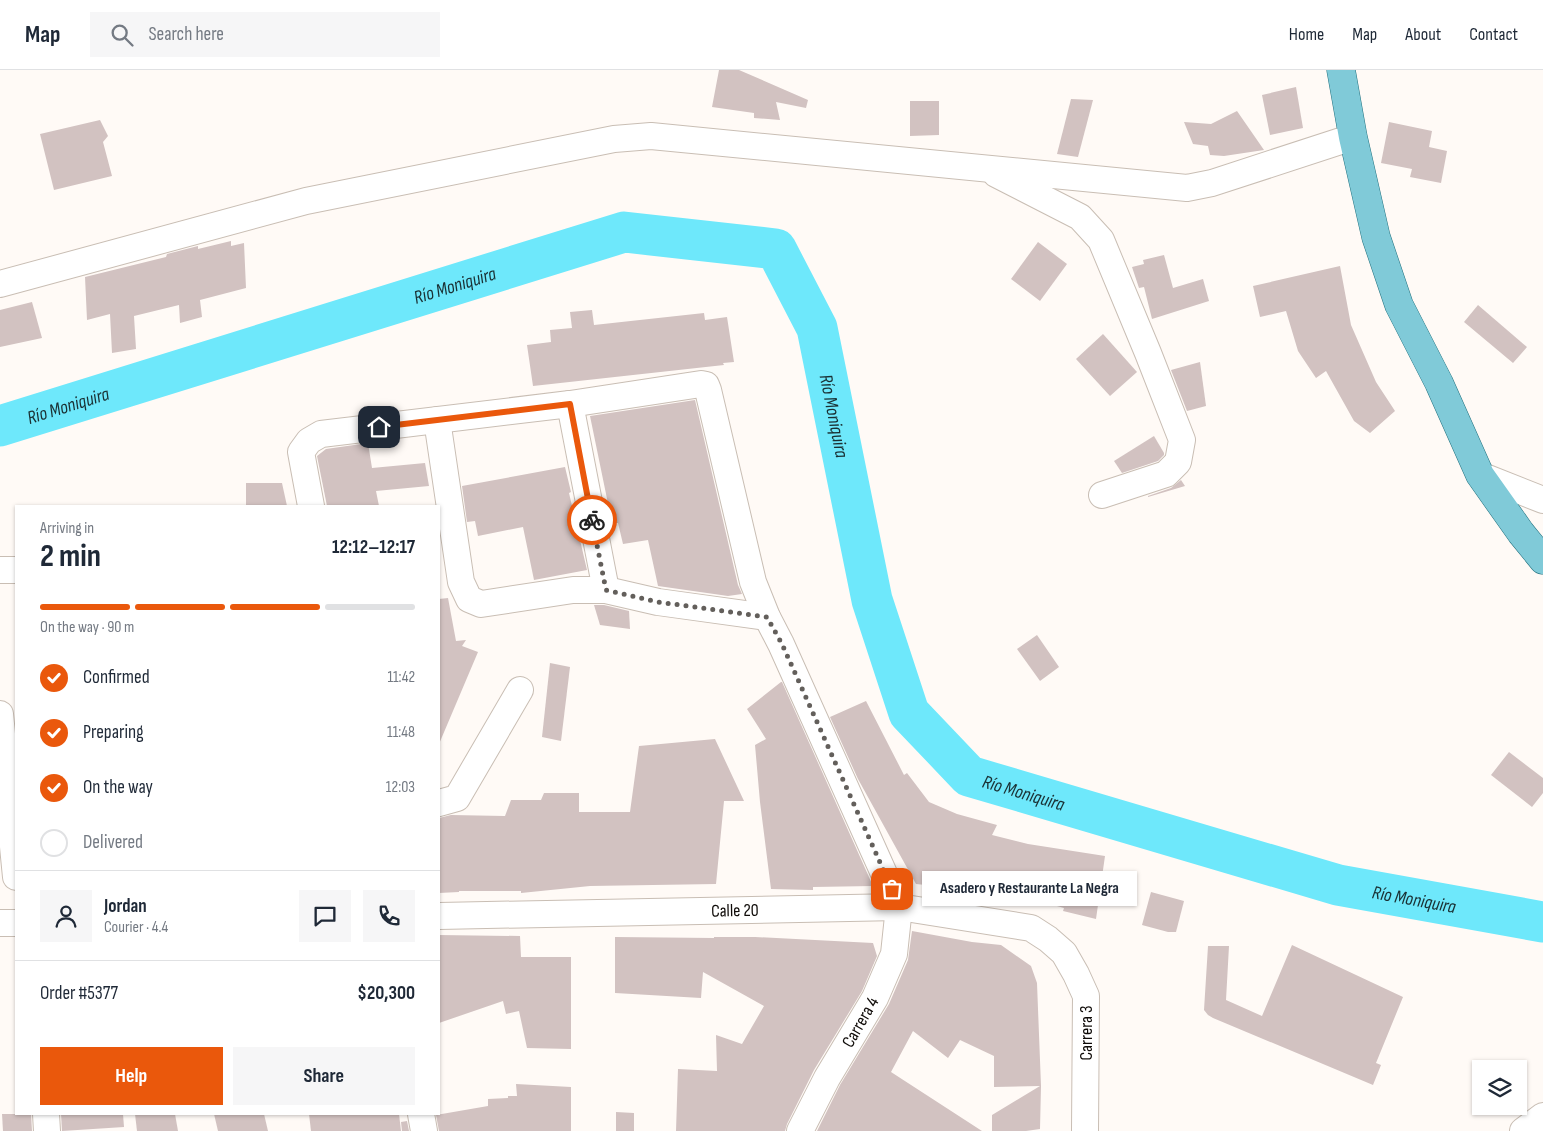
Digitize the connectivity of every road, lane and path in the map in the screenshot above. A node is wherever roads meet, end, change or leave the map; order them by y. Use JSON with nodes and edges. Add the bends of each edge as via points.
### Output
{"nodes":[{"id":1,"x":1341,"y":70,"type":"edge"},
{"id":2,"x":1353,"y":137,"type":"junction"},
{"id":3,"x":984,"y":168,"type":"junction"},
{"id":4,"x":0,"y":284,"type":"edge"},
{"id":5,"x":570,"y":404,"type":"junction"},
{"id":6,"x":437,"y":420,"type":"junction"},
{"id":7,"x":1480,"y":475,"type":"junction"},
{"id":8,"x":1102,"y":495,"type":"dead end"},
{"id":9,"x":1543,"y":500,"type":"edge"},
{"id":10,"x":311,"y":505,"type":"edge"},
{"id":11,"x":1543,"y":560,"type":"edge"},
{"id":12,"x":0,"y":570,"type":"edge"},
{"id":13,"x":15,"y":570,"type":"edge"},
{"id":14,"x":606,"y":590,"type":"junction"},
{"id":15,"x":767,"y":617,"type":"junction"},
{"id":16,"x":520,"y":690,"type":"dead end"},
{"id":17,"x":0,"y":714,"type":"edge"},
{"id":18,"x":10,"y":740,"type":"edge"},
{"id":19,"x":440,"y":803,"type":"edge"},
{"id":20,"x":15,"y":854,"type":"edge"},
{"id":21,"x":900,"y":907,"type":"junction"},
{"id":22,"x":440,"y":916,"type":"edge"},
{"id":23,"x":0,"y":923,"type":"edge"},
{"id":24,"x":15,"y":923,"type":"edge"},
{"id":25,"x":1030,"y":928,"type":"joint"},
{"id":26,"x":46,"y":1115,"type":"edge"},
{"id":27,"x":421,"y":1115,"type":"edge"},
{"id":28,"x":1543,"y":1116,"type":"edge"},
{"id":29,"x":1080,"y":1127,"type":"edge"},
{"id":30,"x":47,"y":1131,"type":"edge"},
{"id":31,"x":424,"y":1131,"type":"edge"},
{"id":32,"x":800,"y":1131,"type":"edge"},
{"id":33,"x":1523,"y":1131,"type":"edge"}],
"edges":[{"from":1,"to":2,"type":"main road"},
{"from":2,"to":3,"type":"street","via":[[1212,183],[1187,188]]},
{"from":2,"to":7,"type":"main road","via":[[1376,237],[1399,306],[1439,383]]},
{"from":3,"to":4,"type":"street","via":[[651,136],[614,139],[306,201]]},
{"from":3,"to":8,"type":"street","via":[[1080,217],[1100,240],[1182,440],[1178,462],[1166,474]]},
{"from":5,"to":6,"type":"street"},
{"from":5,"to":14,"type":"street"},
{"from":5,"to":15,"type":"street","via":[[706,385],[753,582]]},
{"from":6,"to":10,"type":"street","via":[[321,434],[309,441],[301,452]]},
{"from":6,"to":14,"type":"street","via":[[461,582],[469,599],[481,604],[572,590]]},
{"from":7,"to":9,"type":"street"},
{"from":7,"to":11,"type":"main road"},
{"from":12,"to":13,"type":"street"},
{"from":14,"to":15,"type":"street","via":[[658,602]]},
{"from":15,"to":21,"type":"street"},
{"from":16,"to":19,"type":"street","via":[[457,798]]},
{"from":17,"to":18,"type":"street"},
{"from":18,"to":20,"type":"street"},
{"from":21,"to":22,"type":"street","name":"Calle 20"},
{"from":21,"to":25,"type":"street","name":"Calle 20"},
{"from":21,"to":32,"type":"street","name":"Carrera 4","via":[[894,954],[875,998],[827,1078]]},
{"from":23,"to":24,"type":"street"},
{"from":25,"to":29,"type":"street","name":"Carrera 3","via":[[1064,953],[1086,996]]},
{"from":26,"to":30,"type":"street"},
{"from":27,"to":31,"type":"street"},
{"from":28,"to":33,"type":"street"}]}
